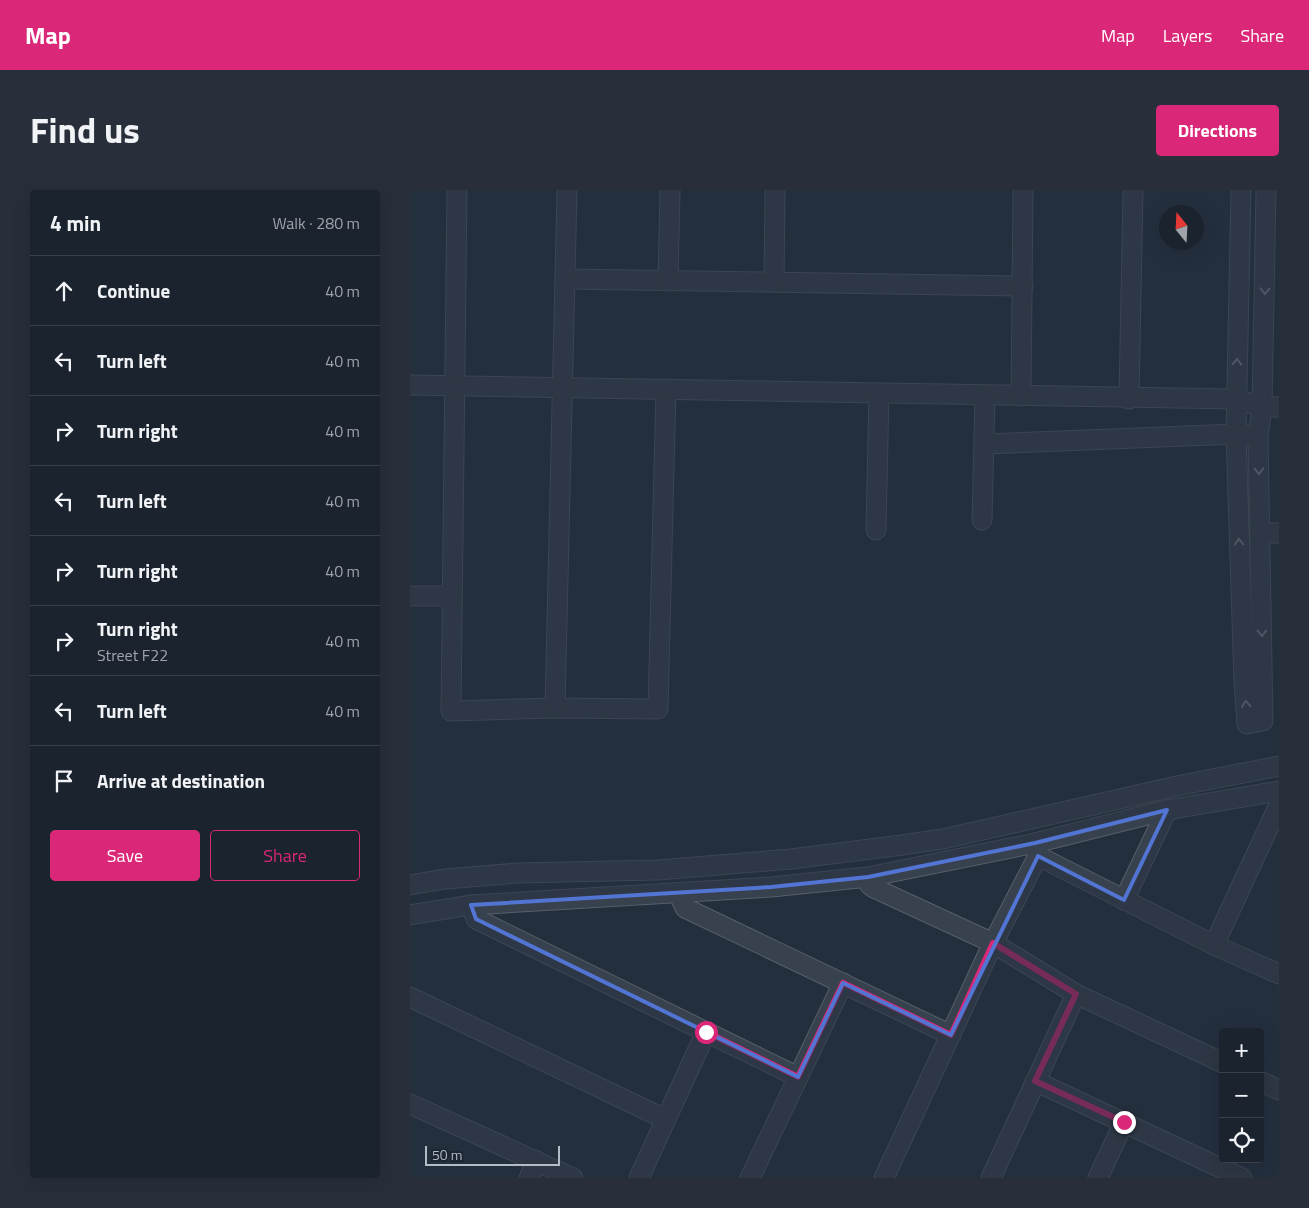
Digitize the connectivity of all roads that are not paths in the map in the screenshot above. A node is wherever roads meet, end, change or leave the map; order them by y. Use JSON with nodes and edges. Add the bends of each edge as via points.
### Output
{"nodes":[{"id":1,"x":457,"y":190,"type":"edge"},
{"id":2,"x":567,"y":190,"type":"edge"},
{"id":3,"x":670,"y":190,"type":"edge"},
{"id":4,"x":776,"y":190,"type":"edge"},
{"id":5,"x":1023,"y":190,"type":"edge"},
{"id":6,"x":1133,"y":190,"type":"edge"},
{"id":7,"x":1241,"y":190,"type":"edge"},
{"id":8,"x":1266,"y":190,"type":"edge"},
{"id":9,"x":1272,"y":230,"type":"edge"},
{"id":10,"x":1272,"y":260,"type":"edge"},
{"id":11,"x":566,"y":279,"type":"junction"},
{"id":12,"x":668,"y":281,"type":"junction"},
{"id":13,"x":774,"y":282,"type":"junction"},
{"id":14,"x":1023,"y":286,"type":"junction"},
{"id":15,"x":410,"y":385,"type":"edge"},
{"id":16,"x":456,"y":386,"type":"junction"},
{"id":17,"x":562,"y":388,"type":"junction"},
{"id":18,"x":666,"y":389,"type":"junction"},
{"id":19,"x":879,"y":393,"type":"junction"},
{"id":20,"x":984,"y":396,"type":"junction"},
{"id":21,"x":1021,"y":396,"type":"junction"},
{"id":22,"x":1129,"y":399,"type":"junction"},
{"id":23,"x":1236,"y":399,"type":"junction"},
{"id":24,"x":1270,"y":407,"type":"edge"},
{"id":25,"x":1236,"y":434,"type":"junction"},
{"id":26,"x":1258,"y":437,"type":"junction"},
{"id":27,"x":985,"y":444,"type":"junction"},
{"id":28,"x":982,"y":520,"type":"dead end"},
{"id":29,"x":876,"y":530,"type":"dead end"},
{"id":30,"x":1260,"y":533,"type":"junction"},
{"id":31,"x":1279,"y":533,"type":"edge"},
{"id":32,"x":410,"y":596,"type":"edge"},
{"id":33,"x":451,"y":596,"type":"junction"},
{"id":34,"x":555,"y":708,"type":"junction"},
{"id":35,"x":1279,"y":766,"type":"edge"},
{"id":36,"x":1279,"y":791,"type":"edge"},
{"id":37,"x":1279,"y":805,"type":"edge"},
{"id":38,"x":1167,"y":810,"type":"junction"},
{"id":39,"x":1036,"y":850,"type":"junction"},
{"id":40,"x":868,"y":877,"type":"junction"},
{"id":41,"x":410,"y":885,"type":"edge"},
{"id":42,"x":681,"y":892,"type":"junction"},
{"id":43,"x":1124,"y":900,"type":"junction"},
{"id":44,"x":471,"y":905,"type":"junction"},
{"id":45,"x":410,"y":915,"type":"edge"},
{"id":46,"x":993,"y":943,"type":"junction"},
{"id":47,"x":1214,"y":945,"type":"junction"},
{"id":48,"x":1279,"y":974,"type":"edge"},
{"id":49,"x":843,"y":983,"type":"junction"},
{"id":50,"x":1076,"y":994,"type":"junction"},
{"id":51,"x":410,"y":997,"type":"edge"},
{"id":52,"x":706,"y":1032,"type":"junction"},
{"id":53,"x":951,"y":1035,"type":"junction"},
{"id":54,"x":1219,"y":1061,"type":"edge"},
{"id":55,"x":798,"y":1077,"type":"junction"},
{"id":56,"x":1035,"y":1081,"type":"junction"},
{"id":57,"x":1264,"y":1083,"type":"edge"},
{"id":58,"x":1279,"y":1090,"type":"edge"},
{"id":59,"x":410,"y":1104,"type":"edge"},
{"id":60,"x":665,"y":1119,"type":"junction"},
{"id":61,"x":1124,"y":1122,"type":"junction"},
{"id":62,"x":533,"y":1170,"type":"edge"},
{"id":63,"x":573,"y":1178,"type":"edge"},
{"id":64,"x":639,"y":1178,"type":"edge"},
{"id":65,"x":750,"y":1178,"type":"edge"},
{"id":66,"x":884,"y":1178,"type":"edge"},
{"id":67,"x":991,"y":1178,"type":"edge"},
{"id":68,"x":1098,"y":1178,"type":"edge"},
{"id":69,"x":1242,"y":1178,"type":"edge"}],
"edges":[{"from":1,"to":16,"type":"street"},
{"from":2,"to":11,"type":"street"},
{"from":3,"to":12,"type":"street"},
{"from":4,"to":13,"type":"street"},
{"from":5,"to":14,"type":"street"},
{"from":6,"to":22,"type":"street"},
{"from":23,"to":7,"type":"street","one_way":true},
{"from":8,"to":9,"type":"street"},
{"from":9,"to":10,"type":"street"},
{"from":10,"to":24,"type":"street","one_way":true},
{"from":11,"to":12,"type":"street"},
{"from":11,"to":17,"type":"street"},
{"from":12,"to":13,"type":"street"},
{"from":13,"to":14,"type":"street"},
{"from":14,"to":21,"type":"street"},
{"from":15,"to":16,"type":"street"},
{"from":16,"to":17,"type":"street"},
{"from":16,"to":33,"type":"street"},
{"from":17,"to":18,"type":"street"},
{"from":17,"to":34,"type":"street"},
{"from":18,"to":19,"type":"street"},
{"from":18,"to":34,"type":"street","via":[[658,710]]},
{"from":19,"to":20,"type":"street"},
{"from":19,"to":29,"type":"street"},
{"from":20,"to":21,"type":"street"},
{"from":20,"to":27,"type":"street"},
{"from":21,"to":22,"type":"street"},
{"from":22,"to":23,"type":"street"},
{"from":23,"to":24,"type":"street"},
{"from":23,"to":25,"type":"street"},
{"from":24,"to":26,"type":"street"},
{"from":25,"to":26,"type":"street"},
{"from":25,"to":27,"type":"street"},
{"from":30,"to":25,"type":"street","one_way":true,"via":[[1263,721],[1247,724]]},
{"from":26,"to":30,"type":"street","one_way":true},
{"from":27,"to":28,"type":"street"},
{"from":30,"to":31,"type":"street"},
{"from":32,"to":33,"type":"street"},
{"from":33,"to":34,"type":"street","via":[[451,712]]},
{"from":35,"to":41,"type":"street","via":[[943,839],[902,845],[696,867],[445,878]]},
{"from":36,"to":38,"type":"street"},
{"from":37,"to":47,"type":"street"},
{"from":38,"to":39,"type":"street"},
{"from":38,"to":43,"type":"street"},
{"from":39,"to":40,"type":"street"},
{"from":39,"to":43,"type":"street"},
{"from":39,"to":46,"type":"street"},
{"from":40,"to":42,"type":"street"},
{"from":40,"to":46,"type":"street","via":[[874,888]]},
{"from":42,"to":44,"type":"street"},
{"from":42,"to":49,"type":"street","via":[[685,908]]},
{"from":43,"to":47,"type":"street"},
{"from":44,"to":45,"type":"street"},
{"from":44,"to":52,"type":"street","via":[[476,919]]},
{"from":46,"to":50,"type":"street"},
{"from":46,"to":53,"type":"street"},
{"from":47,"to":48,"type":"street"},
{"from":49,"to":53,"type":"street"},
{"from":49,"to":55,"type":"street"},
{"from":50,"to":54,"type":"street"},
{"from":50,"to":56,"type":"street"},
{"from":51,"to":60,"type":"street"},
{"from":52,"to":55,"type":"street"},
{"from":52,"to":60,"type":"street"},
{"from":53,"to":66,"type":"street"},
{"from":55,"to":65,"type":"street"},
{"from":56,"to":61,"type":"street"},
{"from":56,"to":67,"type":"street"},
{"from":57,"to":58,"type":"street"},
{"from":59,"to":62,"type":"street"},
{"from":60,"to":64,"type":"street"},
{"from":61,"to":68,"type":"street"},
{"from":61,"to":69,"type":"street"},
{"from":62,"to":63,"type":"street"}]}
